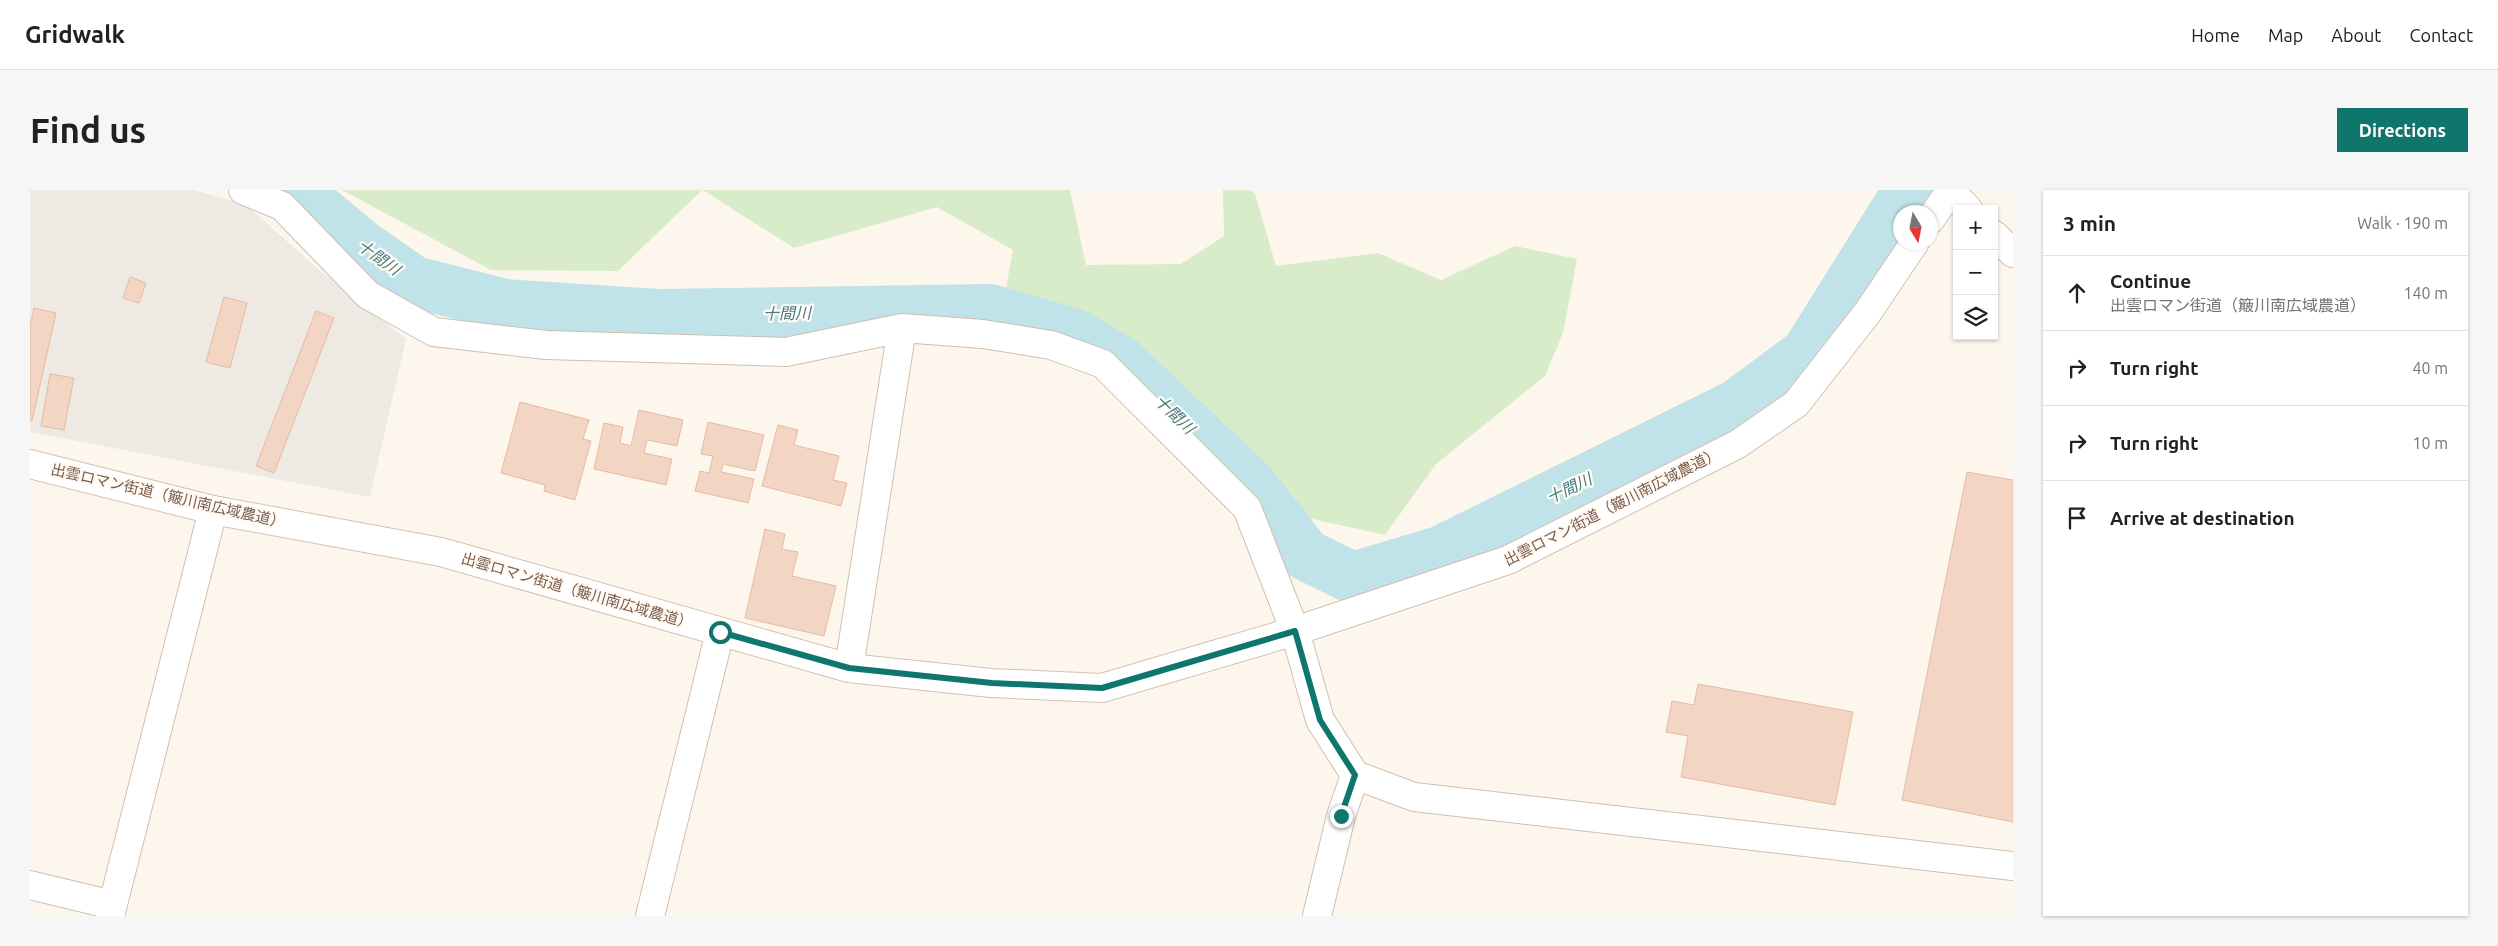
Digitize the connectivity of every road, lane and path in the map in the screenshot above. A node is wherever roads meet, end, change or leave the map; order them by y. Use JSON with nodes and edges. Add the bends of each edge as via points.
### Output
{"nodes":[{"id":1,"x":243,"y":190,"type":"edge"},
{"id":2,"x":1956,"y":197,"type":"edge"},
{"id":3,"x":1938,"y":213,"type":"edge"},
{"id":4,"x":1998,"y":239,"type":"edge"},
{"id":5,"x":1910,"y":250,"type":"edge"},
{"id":6,"x":2013,"y":253,"type":"edge"},
{"id":7,"x":902,"y":328,"type":"junction"},
{"id":8,"x":30,"y":464,"type":"edge"},
{"id":9,"x":213,"y":510,"type":"junction"},
{"id":10,"x":1295,"y":631,"type":"junction"},
{"id":11,"x":720,"y":632,"type":"junction"},
{"id":12,"x":849,"y":668,"type":"junction"},
{"id":13,"x":1355,"y":775,"type":"junction"},
{"id":14,"x":2013,"y":866,"type":"edge"},
{"id":15,"x":30,"y":885,"type":"edge"},
{"id":16,"x":112,"y":911,"type":"edge"},
{"id":17,"x":650,"y":916,"type":"edge"},
{"id":18,"x":1317,"y":916,"type":"edge"}],
"edges":[{"from":1,"to":7,"type":"street","via":[[282,206],[368,295],[434,332],[546,345],[786,352]]},
{"from":2,"to":3,"type":"street"},
{"from":4,"to":6,"type":"street"},
{"from":5,"to":10,"type":"street","name":"出雲ロマン街道（簸川南広域農道）","via":[[1868,312],[1796,404],[1738,444],[1508,560]]},
{"from":7,"to":10,"type":"street","via":[[983,334],[1051,345],[1103,364],[1247,508]]},
{"from":7,"to":12,"type":"street"},
{"from":8,"to":9,"type":"street","name":"出雲ロマン街道（簸川南広域農道）"},
{"from":9,"to":11,"type":"street","name":"出雲ロマン街道（簸川南広域農道）","via":[[441,552]]},
{"from":9,"to":16,"type":"street"},
{"from":10,"to":12,"type":"street","name":"出雲ロマン街道（簸川南広域農道）","via":[[1102,688],[992,683]]},
{"from":10,"to":13,"type":"street","via":[[1320,720]]},
{"from":11,"to":12,"type":"street","name":"出雲ロマン街道（簸川南広域農道）"},
{"from":11,"to":17,"type":"street"},
{"from":13,"to":14,"type":"street","via":[[1414,797]]},
{"from":13,"to":18,"type":"street","via":[[1341,816]]},
{"from":15,"to":16,"type":"street"}]}
